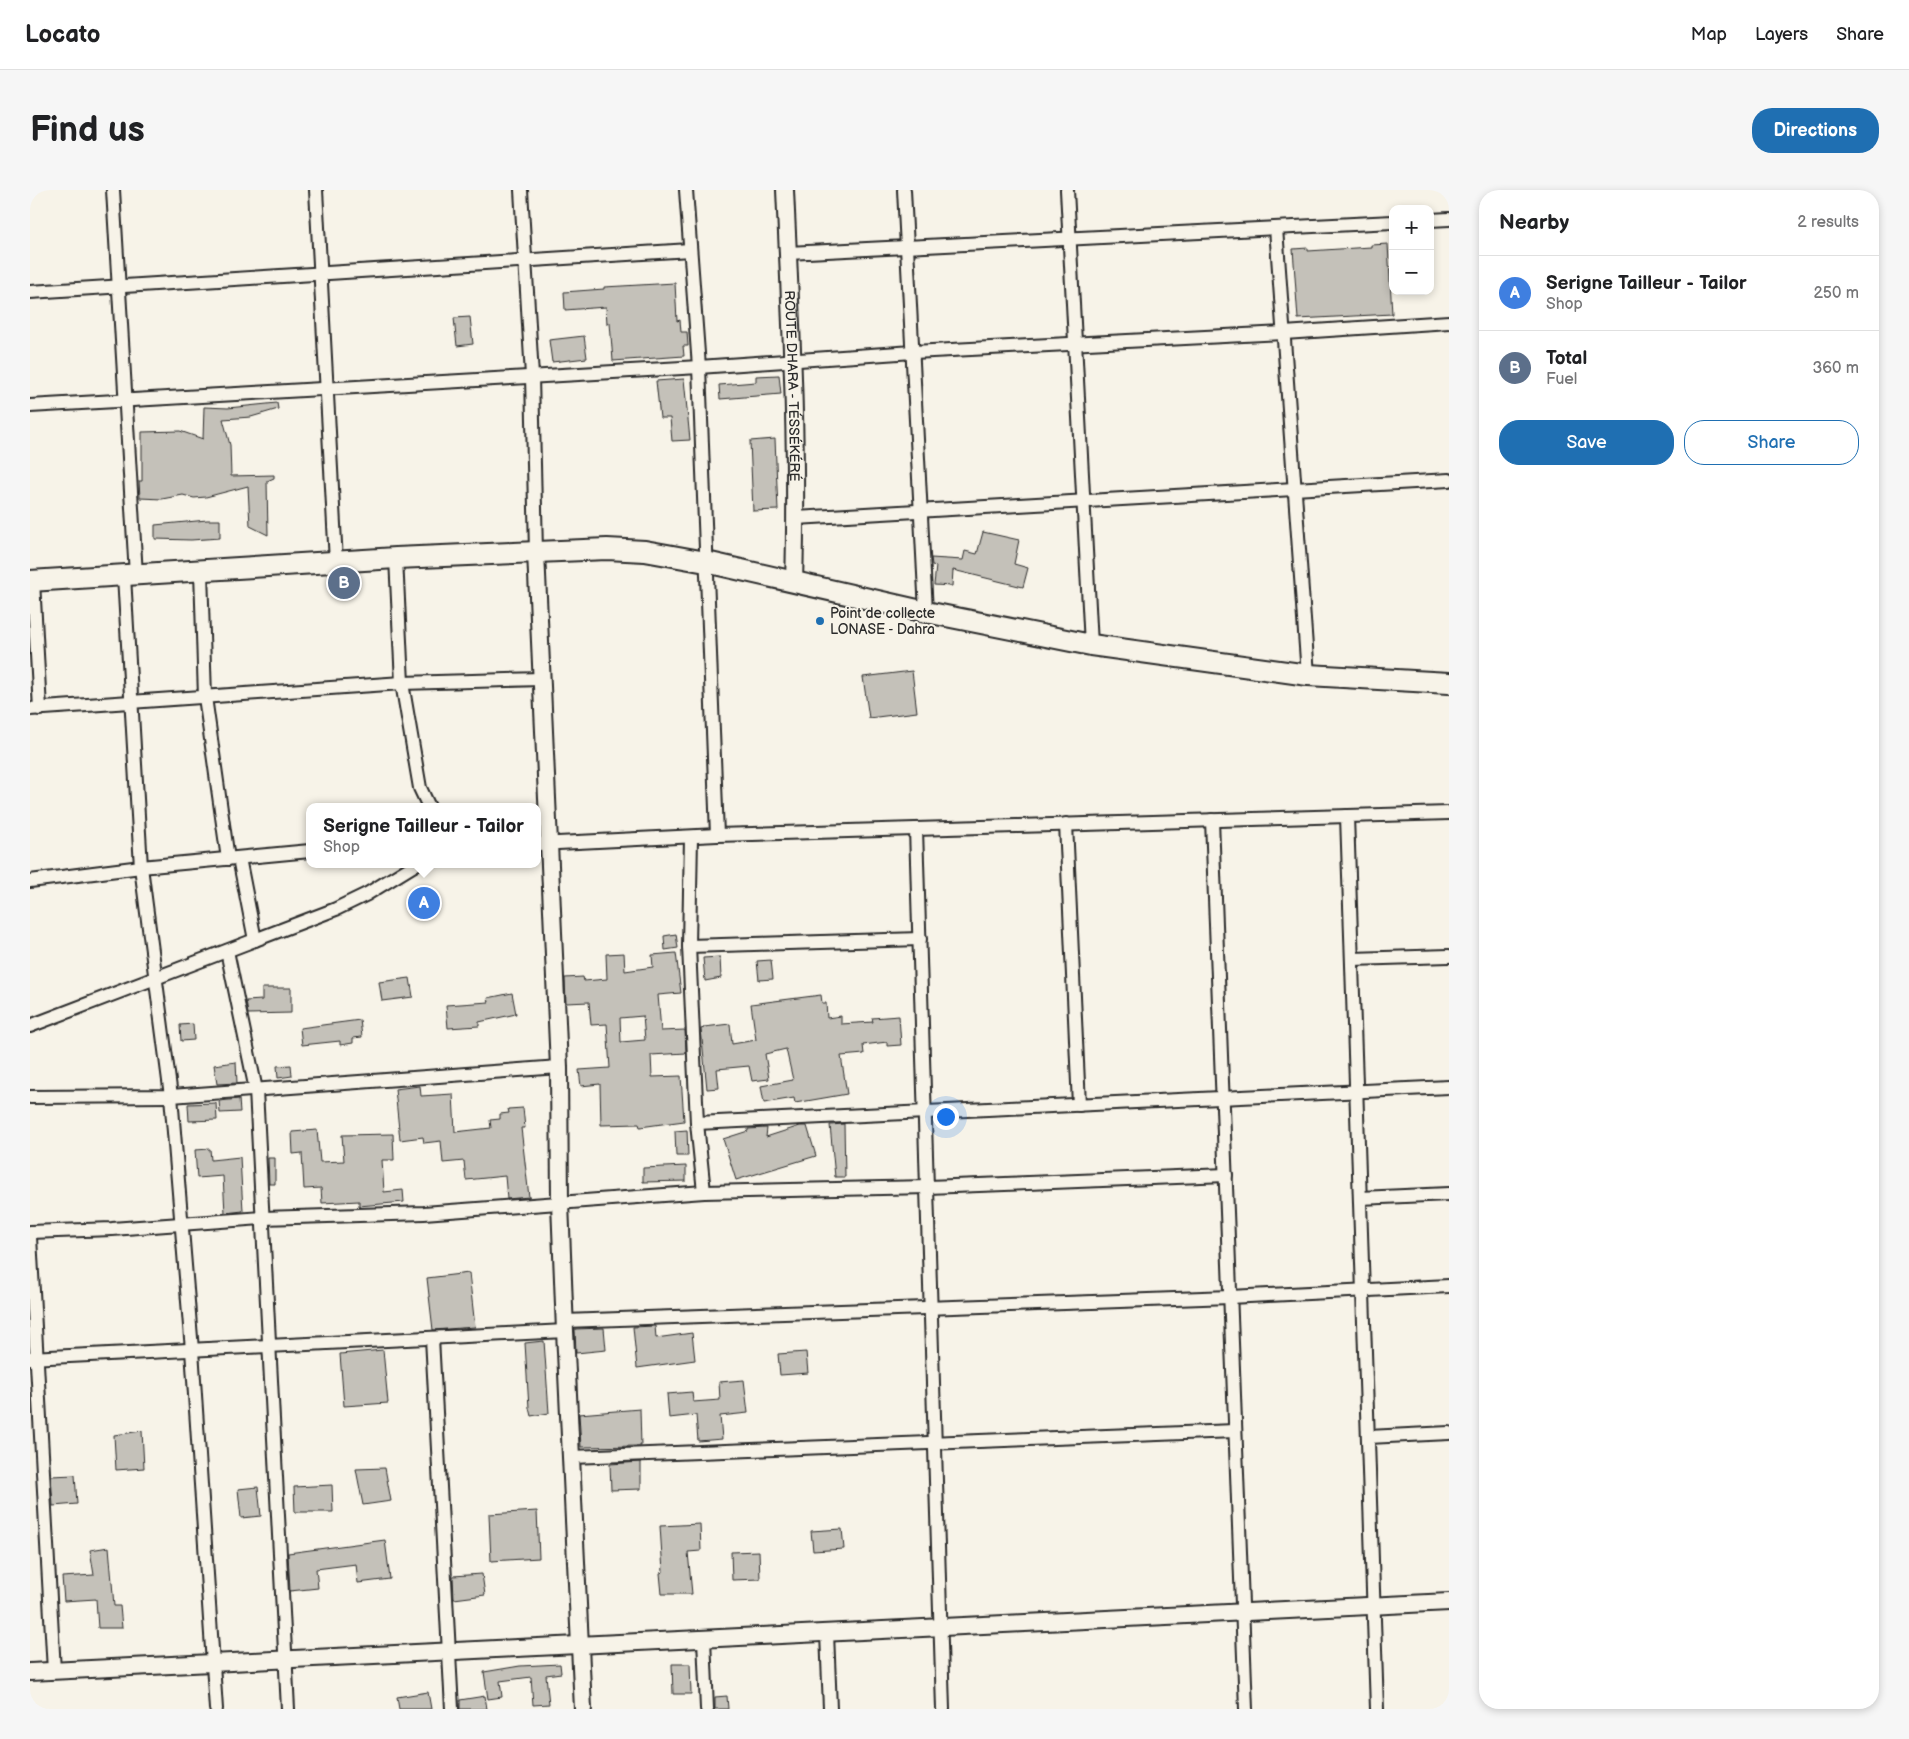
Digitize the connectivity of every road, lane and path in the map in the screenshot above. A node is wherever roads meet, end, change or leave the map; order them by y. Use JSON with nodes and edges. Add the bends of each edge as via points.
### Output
{"nodes":[{"id":1,"x":113,"y":190,"type":"edge"},
{"id":2,"x":316,"y":190,"type":"edge"},
{"id":3,"x":521,"y":190,"type":"edge"},
{"id":4,"x":686,"y":190,"type":"edge"},
{"id":5,"x":785,"y":190,"type":"edge"},
{"id":6,"x":904,"y":190,"type":"edge"},
{"id":7,"x":1067,"y":190,"type":"edge"},
{"id":8,"x":1449,"y":219,"type":"edge"},
{"id":9,"x":1434,"y":220,"type":"edge"},
{"id":10,"x":1389,"y":222,"type":"edge"},
{"id":11,"x":1276,"y":228,"type":"junction"},
{"id":12,"x":1070,"y":239,"type":"junction"},
{"id":13,"x":907,"y":248,"type":"junction"},
{"id":14,"x":690,"y":250,"type":"junction"},
{"id":15,"x":788,"y":253,"type":"junction"},
{"id":16,"x":524,"y":261,"type":"junction"},
{"id":17,"x":321,"y":274,"type":"junction"},
{"id":18,"x":119,"y":286,"type":"junction"},
{"id":19,"x":30,"y":292,"type":"edge"},
{"id":20,"x":1449,"y":322,"type":"edge"},
{"id":21,"x":1284,"y":333,"type":"junction"},
{"id":22,"x":1075,"y":344,"type":"junction"},
{"id":23,"x":913,"y":352,"type":"junction"},
{"id":24,"x":793,"y":360,"type":"junction"},
{"id":25,"x":699,"y":367,"type":"junction"},
{"id":26,"x":532,"y":376,"type":"junction"},
{"id":27,"x":328,"y":388,"type":"junction"},
{"id":28,"x":126,"y":400,"type":"junction"},
{"id":29,"x":30,"y":406,"type":"edge"},
{"id":30,"x":1449,"y":480,"type":"edge"},
{"id":31,"x":1295,"y":489,"type":"junction"},
{"id":32,"x":1083,"y":501,"type":"junction"},
{"id":33,"x":920,"y":511,"type":"junction"},
{"id":34,"x":796,"y":518,"type":"junction"},
{"id":35,"x":536,"y":552,"type":"junction"},
{"id":36,"x":396,"y":558,"type":"junction"},
{"id":37,"x":336,"y":562,"type":"junction"},
{"id":38,"x":706,"y":562,"type":"junction"},
{"id":39,"x":200,"y":572,"type":"junction"},
{"id":40,"x":130,"y":576,"type":"junction"},
{"id":41,"x":31,"y":581,"type":"edge"},
{"id":42,"x":794,"y":582,"type":"junction"},
{"id":43,"x":926,"y":612,"type":"junction"},
{"id":44,"x":1091,"y":645,"type":"junction"},
{"id":45,"x":1308,"y":675,"type":"junction"},
{"id":46,"x":541,"y":679,"type":"junction"},
{"id":47,"x":402,"y":683,"type":"junction"},
{"id":48,"x":1449,"y":683,"type":"edge"},
{"id":49,"x":205,"y":697,"type":"junction"},
{"id":50,"x":132,"y":702,"type":"junction"},
{"id":51,"x":35,"y":709,"type":"edge"},
{"id":52,"x":427,"y":803,"type":"edge"},
{"id":53,"x":1449,"y":812,"type":"edge"},
{"id":54,"x":1347,"y":816,"type":"junction"},
{"id":55,"x":1212,"y":820,"type":"junction"},
{"id":56,"x":1066,"y":824,"type":"junction"},
{"id":57,"x":916,"y":829,"type":"junction"},
{"id":58,"x":717,"y":835,"type":"junction"},
{"id":59,"x":691,"y":837,"type":"junction"},
{"id":60,"x":543,"y":844,"type":"edge"},
{"id":61,"x":306,"y":852,"type":"edge"},
{"id":62,"x":233,"y":858,"type":"junction"},
{"id":63,"x":141,"y":867,"type":"junction"},
{"id":64,"x":409,"y":868,"type":"edge"},
{"id":65,"x":30,"y":881,"type":"edge"},
{"id":66,"x":920,"y":939,"type":"junction"},
{"id":67,"x":255,"y":940,"type":"junction"},
{"id":68,"x":689,"y":946,"type":"junction"},
{"id":69,"x":227,"y":951,"type":"junction"},
{"id":70,"x":1449,"y":956,"type":"edge"},
{"id":71,"x":1352,"y":959,"type":"junction"},
{"id":72,"x":155,"y":978,"type":"junction"},
{"id":73,"x":30,"y":1026,"type":"edge"},
{"id":74,"x":559,"y":1067,"type":"junction"},
{"id":75,"x":1449,"y":1087,"type":"edge"},
{"id":76,"x":256,"y":1090,"type":"junction"},
{"id":77,"x":1356,"y":1092,"type":"junction"},
{"id":78,"x":171,"y":1096,"type":"junction"},
{"id":79,"x":30,"y":1097,"type":"edge"},
{"id":80,"x":1223,"y":1098,"type":"junction"},
{"id":81,"x":1079,"y":1105,"type":"junction"},
{"id":82,"x":925,"y":1112,"type":"junction"},
{"id":83,"x":698,"y":1123,"type":"junction"},
{"id":84,"x":1226,"y":1175,"type":"junction"},
{"id":85,"x":928,"y":1188,"type":"junction"},
{"id":86,"x":704,"y":1192,"type":"junction"},
{"id":87,"x":1449,"y":1194,"type":"edge"},
{"id":88,"x":1360,"y":1198,"type":"junction"},
{"id":89,"x":560,"y":1203,"type":"junction"},
{"id":90,"x":263,"y":1218,"type":"junction"},
{"id":91,"x":181,"y":1224,"type":"junction"},
{"id":92,"x":30,"y":1232,"type":"edge"},
{"id":93,"x":30,"y":1237,"type":"edge"},
{"id":94,"x":1449,"y":1286,"type":"edge"},
{"id":95,"x":1363,"y":1290,"type":"junction"},
{"id":96,"x":1230,"y":1297,"type":"junction"},
{"id":97,"x":931,"y":1308,"type":"junction"},
{"id":98,"x":565,"y":1326,"type":"junction"},
{"id":99,"x":432,"y":1338,"type":"junction"},
{"id":100,"x":270,"y":1346,"type":"junction"},
{"id":101,"x":192,"y":1350,"type":"junction"},
{"id":102,"x":33,"y":1358,"type":"edge"},
{"id":103,"x":1236,"y":1431,"type":"junction"},
{"id":104,"x":1449,"y":1433,"type":"edge"},
{"id":105,"x":1368,"y":1437,"type":"junction"},
{"id":106,"x":935,"y":1442,"type":"junction"},
{"id":107,"x":572,"y":1457,"type":"junction"},
{"id":108,"x":1449,"y":1602,"type":"edge"},
{"id":109,"x":1374,"y":1606,"type":"junction"},
{"id":110,"x":1242,"y":1612,"type":"junction"},
{"id":111,"x":941,"y":1627,"type":"junction"},
{"id":112,"x":827,"y":1633,"type":"junction"},
{"id":113,"x":704,"y":1639,"type":"junction"},
{"id":114,"x":581,"y":1645,"type":"junction"},
{"id":115,"x":450,"y":1651,"type":"junction"},
{"id":116,"x":286,"y":1659,"type":"junction"},
{"id":117,"x":214,"y":1663,"type":"junction"},
{"id":118,"x":54,"y":1671,"type":"junction"},
{"id":119,"x":30,"y":1672,"type":"edge"},
{"id":120,"x":216,"y":1709,"type":"edge"},
{"id":121,"x":288,"y":1709,"type":"edge"},
{"id":122,"x":452,"y":1709,"type":"edge"},
{"id":123,"x":584,"y":1709,"type":"edge"},
{"id":124,"x":707,"y":1709,"type":"edge"},
{"id":125,"x":830,"y":1709,"type":"edge"},
{"id":126,"x":943,"y":1709,"type":"edge"},
{"id":127,"x":1246,"y":1709,"type":"edge"},
{"id":128,"x":1377,"y":1709,"type":"edge"}],
"edges":[{"from":1,"to":18,"type":"street"},
{"from":2,"to":17,"type":"street"},
{"from":3,"to":16,"type":"street"},
{"from":4,"to":14,"type":"street"},
{"from":5,"to":15,"type":"street","name":"ROUTE DHARA - TÉSSÉKÉRÉ"},
{"from":6,"to":13,"type":"street"},
{"from":7,"to":12,"type":"street"},
{"from":8,"to":9,"type":"street"},
{"from":10,"to":11,"type":"street"},
{"from":11,"to":12,"type":"street"},
{"from":11,"to":21,"type":"street"},
{"from":12,"to":13,"type":"street"},
{"from":12,"to":22,"type":"street"},
{"from":13,"to":15,"type":"street"},
{"from":13,"to":23,"type":"street"},
{"from":14,"to":16,"type":"street"},
{"from":14,"to":25,"type":"street"},
{"from":15,"to":24,"type":"street","name":"ROUTE DHARA - TÉSSÉKÉRÉ"},
{"from":16,"to":17,"type":"street"},
{"from":16,"to":26,"type":"street"},
{"from":17,"to":18,"type":"street"},
{"from":17,"to":27,"type":"street"},
{"from":18,"to":19,"type":"street"},
{"from":18,"to":28,"type":"street"},
{"from":20,"to":21,"type":"street"},
{"from":21,"to":22,"type":"street"},
{"from":21,"to":31,"type":"street"},
{"from":22,"to":23,"type":"street"},
{"from":22,"to":32,"type":"street"},
{"from":23,"to":24,"type":"street"},
{"from":23,"to":33,"type":"street"},
{"from":24,"to":25,"type":"street"},
{"from":24,"to":34,"type":"street","name":"ROUTE DHARA - TÉSSÉKÉRÉ"},
{"from":25,"to":26,"type":"street"},
{"from":25,"to":38,"type":"street"},
{"from":26,"to":27,"type":"street"},
{"from":26,"to":35,"type":"street"},
{"from":27,"to":28,"type":"street"},
{"from":27,"to":37,"type":"street"},
{"from":28,"to":29,"type":"street"},
{"from":28,"to":40,"type":"street"},
{"from":30,"to":31,"type":"street"},
{"from":31,"to":32,"type":"street"},
{"from":31,"to":45,"type":"street"},
{"from":32,"to":33,"type":"street"},
{"from":32,"to":44,"type":"street"},
{"from":33,"to":34,"type":"street"},
{"from":33,"to":43,"type":"street"},
{"from":34,"to":42,"type":"street","name":"ROUTE DHARA - TÉSSÉKÉRÉ"},
{"from":35,"to":36,"type":"main road"},
{"from":35,"to":38,"type":"main road","via":[[645,551]]},
{"from":35,"to":46,"type":"street"},
{"from":36,"to":37,"type":"main road"},
{"from":36,"to":47,"type":"street"},
{"from":37,"to":39,"type":"main road"},
{"from":38,"to":42,"type":"main road"},
{"from":38,"to":58,"type":"street"},
{"from":39,"to":40,"type":"main road"},
{"from":39,"to":49,"type":"street"},
{"from":40,"to":41,"type":"main road"},
{"from":40,"to":50,"type":"street"},
{"from":41,"to":51,"type":"street"},
{"from":42,"to":43,"type":"main road"},
{"from":43,"to":44,"type":"main road"},
{"from":44,"to":45,"type":"main road"},
{"from":45,"to":48,"type":"main road"},
{"from":46,"to":47,"type":"street"},
{"from":46,"to":60,"type":"street"},
{"from":47,"to":49,"type":"street"},
{"from":47,"to":52,"type":"street","via":[[420,788]]},
{"from":49,"to":50,"type":"street"},
{"from":49,"to":62,"type":"street"},
{"from":50,"to":51,"type":"street"},
{"from":50,"to":63,"type":"street"},
{"from":53,"to":54,"type":"street"},
{"from":54,"to":55,"type":"street"},
{"from":54,"to":71,"type":"street"},
{"from":55,"to":56,"type":"street"},
{"from":55,"to":80,"type":"street"},
{"from":56,"to":57,"type":"street"},
{"from":56,"to":81,"type":"street"},
{"from":57,"to":58,"type":"street"},
{"from":57,"to":66,"type":"street"},
{"from":58,"to":59,"type":"street"},
{"from":59,"to":60,"type":"street"},
{"from":59,"to":68,"type":"street"},
{"from":60,"to":74,"type":"street"},
{"from":61,"to":62,"type":"street"},
{"from":62,"to":63,"type":"street"},
{"from":62,"to":67,"type":"street"},
{"from":63,"to":65,"type":"street"},
{"from":63,"to":72,"type":"street"},
{"from":64,"to":67,"type":"street","via":[[336,909]]},
{"from":66,"to":68,"type":"street"},
{"from":66,"to":82,"type":"street"},
{"from":67,"to":69,"type":"street"},
{"from":68,"to":83,"type":"street"},
{"from":69,"to":72,"type":"street"},
{"from":69,"to":76,"type":"street"},
{"from":70,"to":71,"type":"street"},
{"from":71,"to":77,"type":"street"},
{"from":72,"to":73,"type":"street"},
{"from":72,"to":78,"type":"street"},
{"from":74,"to":76,"type":"street"},
{"from":74,"to":89,"type":"street"},
{"from":75,"to":77,"type":"street"},
{"from":76,"to":78,"type":"street"},
{"from":76,"to":90,"type":"street"},
{"from":77,"to":80,"type":"street"},
{"from":77,"to":88,"type":"street"},
{"from":78,"to":79,"type":"street"},
{"from":78,"to":91,"type":"street"},
{"from":80,"to":81,"type":"street"},
{"from":80,"to":84,"type":"street"},
{"from":81,"to":82,"type":"street"},
{"from":82,"to":83,"type":"street"},
{"from":82,"to":85,"type":"street"},
{"from":83,"to":86,"type":"street"},
{"from":84,"to":85,"type":"street"},
{"from":84,"to":96,"type":"street"},
{"from":85,"to":86,"type":"street"},
{"from":85,"to":97,"type":"street"},
{"from":86,"to":89,"type":"street"},
{"from":87,"to":88,"type":"street"},
{"from":88,"to":95,"type":"street"},
{"from":89,"to":90,"type":"street","via":[[424,1213]]},
{"from":89,"to":98,"type":"street"},
{"from":90,"to":91,"type":"street"},
{"from":90,"to":100,"type":"street"},
{"from":91,"to":92,"type":"street"},
{"from":91,"to":101,"type":"street"},
{"from":93,"to":102,"type":"street"},
{"from":94,"to":95,"type":"street"},
{"from":95,"to":96,"type":"street"},
{"from":95,"to":105,"type":"street"},
{"from":96,"to":97,"type":"street"},
{"from":96,"to":103,"type":"street"},
{"from":97,"to":98,"type":"street"},
{"from":97,"to":106,"type":"street"},
{"from":98,"to":99,"type":"street"},
{"from":98,"to":107,"type":"street"},
{"from":99,"to":100,"type":"street"},
{"from":99,"to":115,"type":"street"},
{"from":100,"to":101,"type":"street"},
{"from":100,"to":116,"type":"street"},
{"from":101,"to":102,"type":"street"},
{"from":101,"to":117,"type":"street"},
{"from":102,"to":118,"type":"street"},
{"from":103,"to":106,"type":"street"},
{"from":103,"to":110,"type":"street"},
{"from":104,"to":105,"type":"street"},
{"from":105,"to":109,"type":"street"},
{"from":106,"to":107,"type":"street"},
{"from":106,"to":111,"type":"street"},
{"from":107,"to":114,"type":"street"},
{"from":108,"to":109,"type":"street"},
{"from":109,"to":110,"type":"street"},
{"from":109,"to":128,"type":"street"},
{"from":110,"to":111,"type":"street"},
{"from":110,"to":127,"type":"street"},
{"from":111,"to":112,"type":"street"},
{"from":111,"to":126,"type":"street"},
{"from":112,"to":113,"type":"street"},
{"from":112,"to":125,"type":"street"},
{"from":113,"to":114,"type":"street"},
{"from":113,"to":124,"type":"street"},
{"from":114,"to":115,"type":"street"},
{"from":114,"to":123,"type":"street"},
{"from":115,"to":116,"type":"street"},
{"from":115,"to":122,"type":"street"},
{"from":116,"to":117,"type":"street"},
{"from":116,"to":121,"type":"street"},
{"from":117,"to":118,"type":"street"},
{"from":117,"to":120,"type":"street"},
{"from":118,"to":119,"type":"street"}]}
